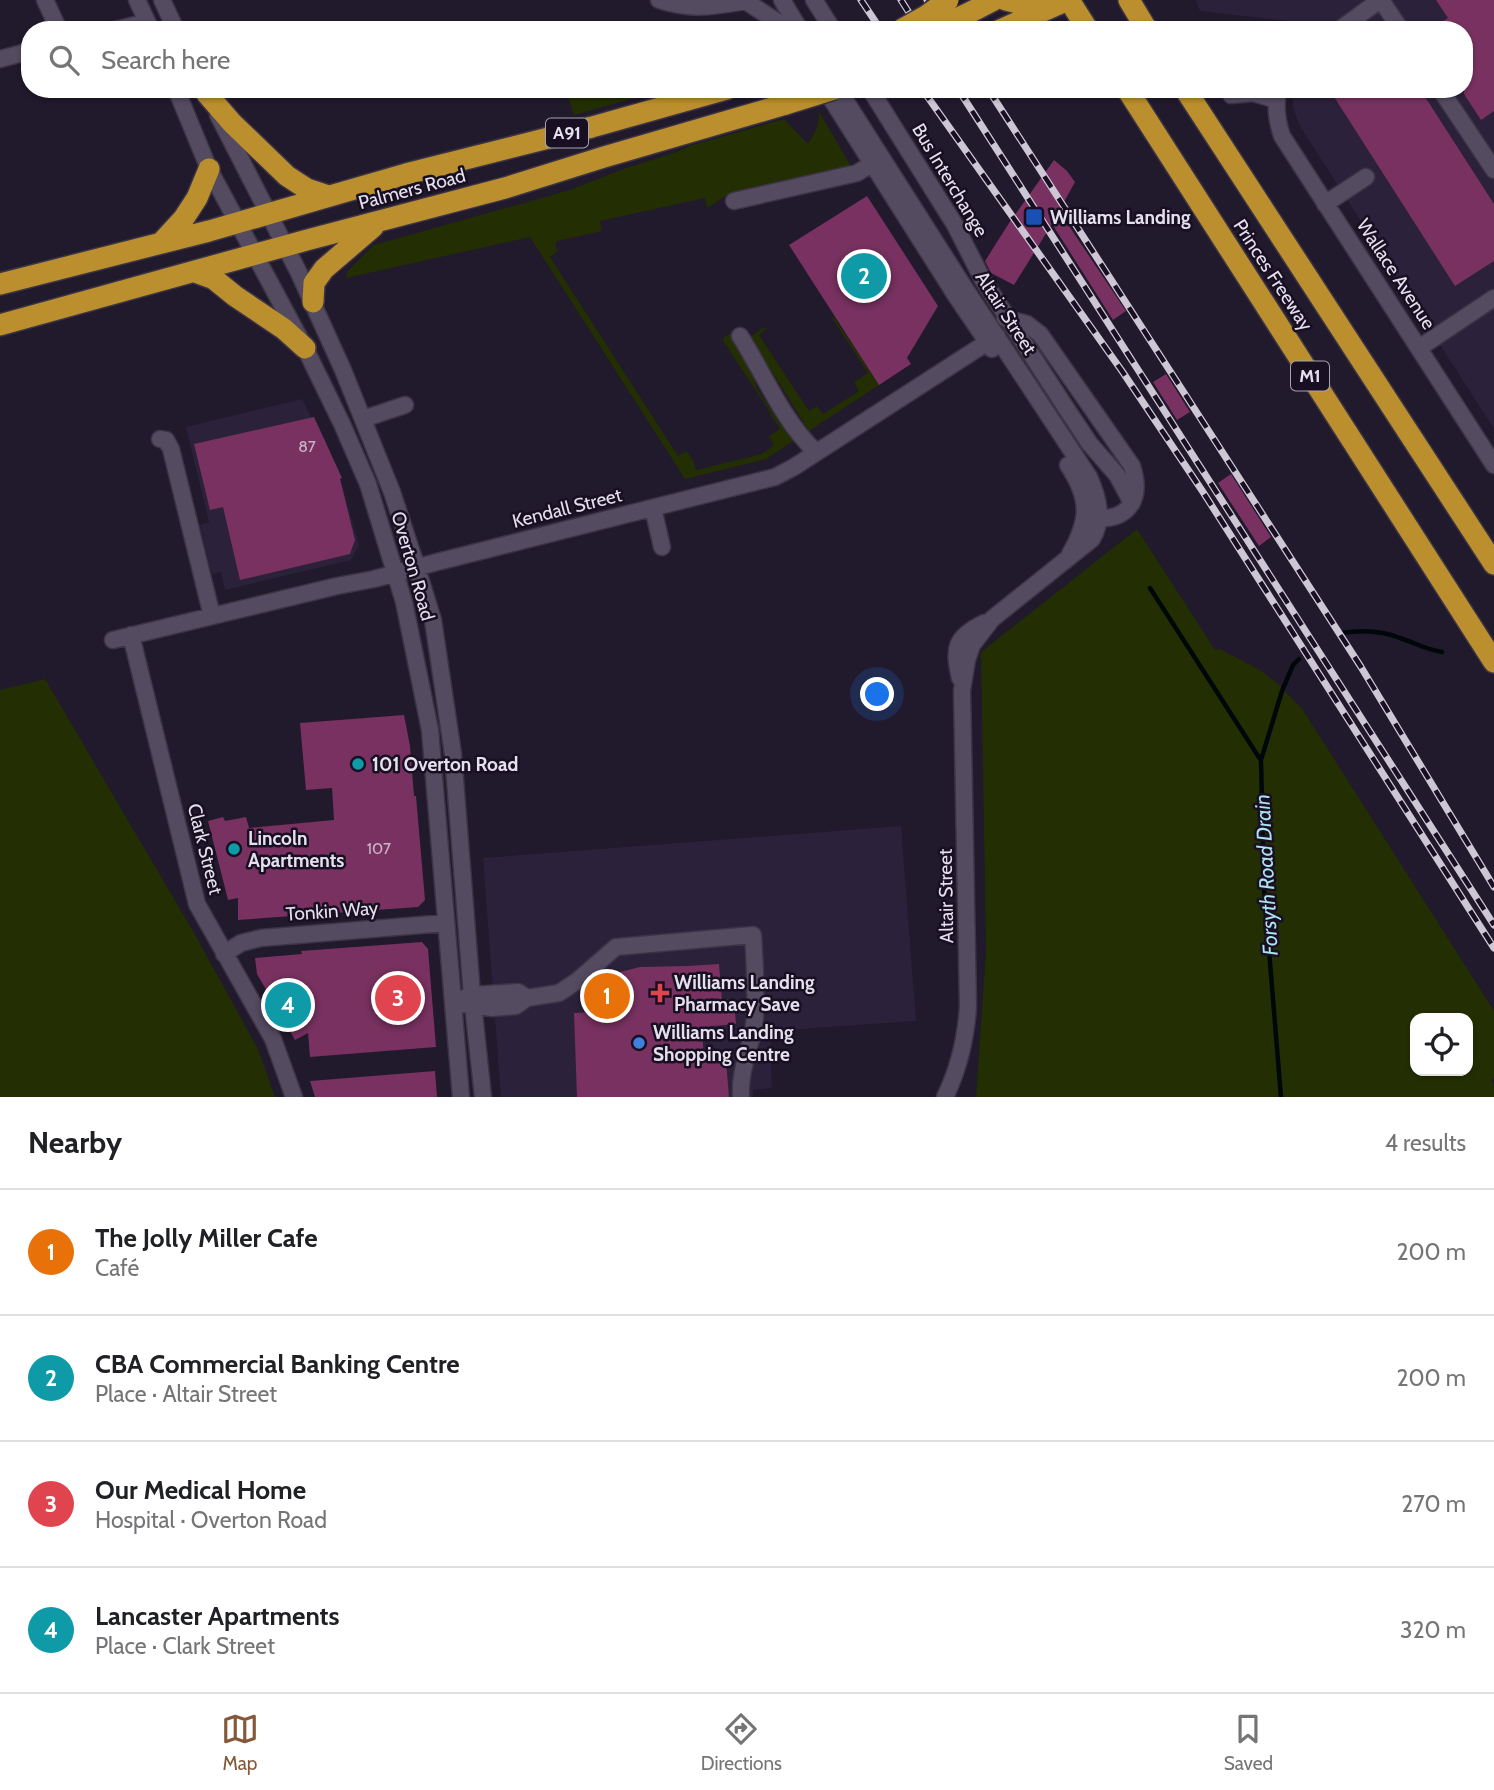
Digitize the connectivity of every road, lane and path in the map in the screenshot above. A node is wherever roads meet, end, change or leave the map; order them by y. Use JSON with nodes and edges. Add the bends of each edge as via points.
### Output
{"nodes":[{"id":1,"x":45,"y":0,"type":"edge"},
{"id":2,"x":137,"y":0,"type":"edge"},
{"id":3,"x":162,"y":0,"type":"edge"},
{"id":4,"x":659,"y":0,"type":"edge"},
{"id":5,"x":782,"y":0,"type":"edge"},
{"id":6,"x":814,"y":0,"type":"edge"},
{"id":7,"x":948,"y":0,"type":"edge"},
{"id":8,"x":994,"y":0,"type":"edge"},
{"id":9,"x":1006,"y":0,"type":"edge"},
{"id":10,"x":1129,"y":0,"type":"edge"},
{"id":11,"x":1380,"y":0,"type":"edge"},
{"id":12,"x":1066,"y":1,"type":"edge"},
{"id":13,"x":747,"y":2,"type":"edge"},
{"id":14,"x":55,"y":21,"type":"edge"},
{"id":15,"x":147,"y":21,"type":"edge"},
{"id":16,"x":172,"y":21,"type":"edge"},
{"id":17,"x":776,"y":21,"type":"edge"},
{"id":18,"x":795,"y":21,"type":"edge"},
{"id":19,"x":827,"y":21,"type":"edge"},
{"id":20,"x":917,"y":21,"type":"edge"},
{"id":21,"x":951,"y":21,"type":"edge"},
{"id":22,"x":1020,"y":21,"type":"edge"},
{"id":23,"x":1081,"y":21,"type":"edge"},
{"id":24,"x":1142,"y":21,"type":"edge"},
{"id":25,"x":1351,"y":21,"type":"edge"},
{"id":26,"x":1395,"y":21,"type":"edge"},
{"id":27,"x":21,"y":53,"type":"edge"},
{"id":28,"x":0,"y":59,"type":"edge"},
{"id":29,"x":180,"y":98,"type":"edge"},
{"id":30,"x":209,"y":98,"type":"edge"},
{"id":31,"x":211,"y":98,"type":"edge"},
{"id":32,"x":695,"y":98,"type":"edge"},
{"id":33,"x":806,"y":98,"type":"edge"},
{"id":34,"x":832,"y":98,"type":"edge"},
{"id":35,"x":841,"y":98,"type":"edge"},
{"id":36,"x":876,"y":98,"type":"edge"},
{"id":37,"x":1132,"y":98,"type":"edge"},
{"id":38,"x":1191,"y":98,"type":"edge"},
{"id":39,"x":1278,"y":98,"type":"edge"},
{"id":40,"x":1446,"y":98,"type":"edge"},
{"id":41,"x":877,"y":161,"type":"junction"},
{"id":42,"x":209,"y":169,"type":"junction"},
{"id":43,"x":1494,"y":170,"type":"edge"},
{"id":44,"x":1366,"y":177,"type":"dead end"},
{"id":45,"x":328,"y":196,"type":"junction"},
{"id":46,"x":734,"y":201,"type":"dead end"},
{"id":47,"x":1325,"y":204,"type":"junction"},
{"id":48,"x":268,"y":213,"type":"junction"},
{"id":49,"x":237,"y":223,"type":"junction"},
{"id":50,"x":377,"y":223,"type":"junction"},
{"id":51,"x":161,"y":243,"type":"junction"},
{"id":52,"x":285,"y":246,"type":"junction"},
{"id":53,"x":255,"y":255,"type":"junction"},
{"id":54,"x":195,"y":272,"type":"junction"},
{"id":55,"x":0,"y":284,"type":"edge"},
{"id":56,"x":1494,"y":299,"type":"edge"},
{"id":57,"x":313,"y":302,"type":"junction"},
{"id":58,"x":982,"y":314,"type":"junction"},
{"id":59,"x":1008,"y":319,"type":"junction"},
{"id":60,"x":0,"y":325,"type":"edge"},
{"id":61,"x":740,"y":336,"type":"dead end"},
{"id":62,"x":992,"y":339,"type":"junction"},
{"id":63,"x":305,"y":348,"type":"junction"},
{"id":64,"x":1419,"y":348,"type":"junction"},
{"id":65,"x":757,"y":362,"type":"junction"},
{"id":66,"x":405,"y":405,"type":"dead end"},
{"id":67,"x":363,"y":419,"type":"junction"},
{"id":68,"x":160,"y":439,"type":"dead end"},
{"id":69,"x":816,"y":452,"type":"junction"},
{"id":70,"x":1494,"y":465,"type":"edge"},
{"id":71,"x":653,"y":508,"type":"junction"},
{"id":72,"x":1092,"y":518,"type":"junction"},
{"id":73,"x":663,"y":547,"type":"dead end"},
{"id":74,"x":1494,"y":564,"type":"edge"},
{"id":75,"x":417,"y":568,"type":"junction"},
{"id":76,"x":396,"y":574,"type":"junction"},
{"id":77,"x":212,"y":616,"type":"junction"},
{"id":78,"x":131,"y":635,"type":"junction"},
{"id":79,"x":113,"y":640,"type":"dead end"},
{"id":80,"x":1494,"y":662,"type":"edge"},
{"id":81,"x":446,"y":923,"type":"junction"},
{"id":82,"x":224,"y":954,"type":"junction"},
{"id":83,"x":472,"y":1001,"type":"junction"},
{"id":84,"x":453,"y":1002,"type":"junction"},
{"id":85,"x":294,"y":1097,"type":"edge"},
{"id":86,"x":461,"y":1097,"type":"edge"},
{"id":87,"x":483,"y":1097,"type":"edge"},
{"id":88,"x":741,"y":1097,"type":"edge"},
{"id":89,"x":945,"y":1097,"type":"edge"}],
"edges":[{"from":1,"to":14,"type":"street"},
{"from":2,"to":15,"type":"street"},
{"from":3,"to":16,"type":"street"},
{"from":4,"to":13,"type":"street","via":[[702,8]]},
{"from":5,"to":18,"type":"street"},
{"from":6,"to":19,"type":"street"},
{"from":7,"to":20,"type":"highway","bridge":true},
{"from":8,"to":21,"type":"highway","bridge":true},
{"from":9,"to":12,"type":"highway"},
{"from":10,"to":24,"type":"highway"},
{"from":11,"to":25,"type":"street"},
{"from":11,"to":26,"type":"street"},
{"from":12,"to":22,"type":"highway"},
{"from":12,"to":23,"type":"highway"},
{"from":13,"to":17,"type":"street"},
{"from":27,"to":28,"type":"street"},
{"from":29,"to":42,"type":"street","name":"Overton Road"},
{"from":30,"to":48,"type":"street","name":"Overton Road"},
{"from":31,"to":45,"type":"highway","via":[[287,176]]},
{"from":32,"to":45,"type":"highway","name":"Palmers Road","number":"A91"},
{"from":33,"to":50,"type":"highway","name":"Palmers Road","number":"A91","bridge":true},
{"from":34,"to":41,"type":"street","name":"Altair Street"},
{"from":35,"to":41,"type":"street","name":"Altair Street"},
{"from":36,"to":59,"type":"street","name":"Bus Interchange"},
{"from":37,"to":80,"type":"highway","name":"Princes Freeway","number":"M1"},
{"from":38,"to":74,"type":"highway","name":"Princes Freeway","number":"M1"},
{"from":39,"to":47,"type":"street","name":"Wallace Avenue","via":[[1282,136]]},
{"from":40,"to":43,"type":"street"},
{"from":41,"to":46,"type":"street","via":[[857,173]]},
{"from":41,"to":58,"type":"street","name":"Altair Street"},
{"from":41,"to":62,"type":"street","name":"Altair Street","via":[[956,296]]},
{"from":42,"to":49,"type":"street","name":"Overton Road"},
{"from":42,"to":51,"type":"highway","via":[[197,198]]},
{"from":44,"to":47,"type":"street"},
{"from":45,"to":48,"type":"highway","name":"Palmers Road","number":"A91"},
{"from":47,"to":64,"type":"street","name":"Wallace Avenue"},
{"from":48,"to":49,"type":"highway","name":"Palmers Road","number":"A91"},
{"from":48,"to":52,"type":"street","name":"Overton Road"},
{"from":49,"to":51,"type":"highway","name":"Palmers Road","number":"A91"},
{"from":49,"to":53,"type":"street","name":"Overton Road"},
{"from":50,"to":52,"type":"highway","name":"Palmers Road","number":"A91"},
{"from":50,"to":57,"type":"highway","via":[[324,269],[314,283]]},
{"from":51,"to":55,"type":"highway","name":"Palmers Road","number":"A91"},
{"from":52,"to":53,"type":"highway","name":"Palmers Road","number":"A91"},
{"from":52,"to":57,"type":"street","name":"Overton Road"},
{"from":53,"to":54,"type":"highway","name":"Palmers Road","number":"A91"},
{"from":53,"to":63,"type":"street","name":"Overton Road"},
{"from":54,"to":60,"type":"highway","name":"Palmers Road","number":"A91"},
{"from":54,"to":63,"type":"highway","via":[[214,279]]},
{"from":56,"to":64,"type":"street"},
{"from":57,"to":67,"type":"street","name":"Overton Road"},
{"from":58,"to":59,"type":"street"},
{"from":58,"to":62,"type":"street","name":"Altair Street"},
{"from":59,"to":72,"type":"street","via":[[1027,324],[1040,334],[1132,466],[1137,481],[1132,503],[1112,519]]},
{"from":61,"to":65,"type":"street"},
{"from":62,"to":69,"type":"street","name":"Kendall Street"},
{"from":62,"to":72,"type":"street","name":"Altair Street","via":[[1088,477],[1097,494]]},
{"from":63,"to":76,"type":"street","name":"Overton Road","via":[[368,484]]},
{"from":64,"to":70,"type":"street","name":"Wallace Avenue"},
{"from":65,"to":69,"type":"street","via":[[770,375]]},
{"from":65,"to":69,"type":"street","via":[[796,430]]},
{"from":66,"to":67,"type":"street"},
{"from":67,"to":75,"type":"street","name":"Overton Road"},
{"from":68,"to":77,"type":"street","via":[[171,449]]},
{"from":69,"to":71,"type":"street","name":"Kendall Street","via":[[775,478]]},
{"from":71,"to":73,"type":"street"},
{"from":71,"to":75,"type":"street","name":"Kendall Street"},
{"from":72,"to":89,"type":"street","name":"Altair Street","via":[[1096,531],[1091,539],[992,619],[972,645],[967,660],[962,690],[968,1006],[963,1049]]},
{"from":75,"to":76,"type":"street","name":"Kendall Street"},
{"from":75,"to":83,"type":"street","name":"Overton Road","via":[[433,620],[453,754]]},
{"from":76,"to":77,"type":"street","name":"Kendall Street"},
{"from":76,"to":81,"type":"street","name":"Overton Road","via":[[430,730]]},
{"from":77,"to":78,"type":"street","name":"Kendall Street"},
{"from":78,"to":79,"type":"street","name":"Kendall Street"},
{"from":78,"to":82,"type":"street","name":"Clark Street","via":[[194,895]]},
{"from":81,"to":82,"type":"street","name":"Tonkin Way","via":[[261,938]]},
{"from":81,"to":84,"type":"street","name":"Overton Road"},
{"from":82,"to":85,"type":"street","name":"Clark Street","via":[[273,1039]]},
{"from":83,"to":84,"type":"street"},
{"from":83,"to":87,"type":"street","name":"Overton Road"},
{"from":83,"to":88,"type":"street","via":[[518,992],[527,998],[559,993],[616,947],[753,935],[755,1018],[740,1082]]},
{"from":84,"to":86,"type":"street","name":"Overton Road"}]}
